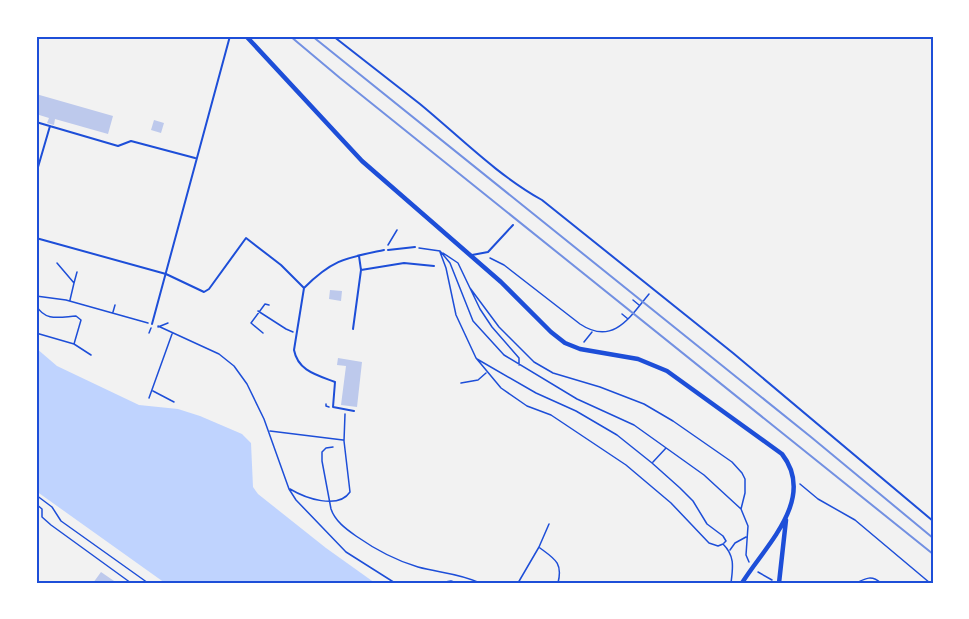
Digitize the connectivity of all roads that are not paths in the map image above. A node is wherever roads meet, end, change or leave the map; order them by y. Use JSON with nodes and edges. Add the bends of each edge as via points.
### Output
{"nodes":[{"id":1,"x":230,"y":36,"type":"edge"},
{"id":2,"x":246,"y":36,"type":"edge"},
{"id":3,"x":333,"y":36,"type":"edge"},
{"id":4,"x":36,"y":122,"type":"edge"},
{"id":5,"x":50,"y":126,"type":"junction"},
{"id":6,"x":195,"y":158,"type":"junction"},
{"id":7,"x":36,"y":174,"type":"edge"},
{"id":8,"x":513,"y":225,"type":"dead end"},
{"id":9,"x":36,"y":238,"type":"edge"},
{"id":10,"x":415,"y":247,"type":"road end"},
{"id":11,"x":359,"y":256,"type":"junction"},
{"id":12,"x":470,"y":256,"type":"junction"},
{"id":13,"x":434,"y":266,"type":"dead end"},
{"id":14,"x":361,"y":270,"type":"junction"},
{"id":15,"x":166,"y":274,"type":"junction"},
{"id":16,"x":304,"y":288,"type":"junction"},
{"id":17,"x":152,"y":324,"type":"road end"},
{"id":18,"x":353,"y":328,"type":"dead end"},
{"id":19,"x":354,"y":411,"type":"dead end"},
{"id":20,"x":787,"y":516,"type":"junction"},
{"id":21,"x":933,"y":521,"type":"edge"},
{"id":22,"x":743,"y":582,"type":"edge"},
{"id":23,"x":779,"y":583,"type":"edge"}],
"edges":[{"from":1,"to":6,"type":"lane"},
{"from":2,"to":12,"type":"street","via":[[362,162]]},
{"from":3,"to":21,"type":"lane","via":[[708,332]]},
{"from":4,"to":5,"type":"lane"},
{"from":5,"to":6,"type":"lane","via":[[118,146],[131,141]]},
{"from":5,"to":7,"type":"lane"},
{"from":6,"to":15,"type":"lane"},
{"from":8,"to":12,"type":"lane","via":[[488,252]]},
{"from":9,"to":15,"type":"lane"},
{"from":10,"to":11,"type":"lane"},
{"from":11,"to":14,"type":"lane"},
{"from":11,"to":16,"type":"lane","via":[[333,264]]},
{"from":12,"to":20,"type":"street","via":[[565,342],[580,349],[638,359],[666,371],[776,448],[789,463],[794,480]]},
{"from":13,"to":14,"type":"lane","via":[[404,264]]},
{"from":14,"to":18,"type":"lane"},
{"from":15,"to":16,"type":"lane","via":[[204,292],[246,238]]},
{"from":15,"to":17,"type":"lane"},
{"from":16,"to":19,"type":"lane","via":[[295,358],[302,367],[335,382],[333,407]]},
{"from":20,"to":22,"type":"street"},
{"from":20,"to":23,"type":"street"}]}
